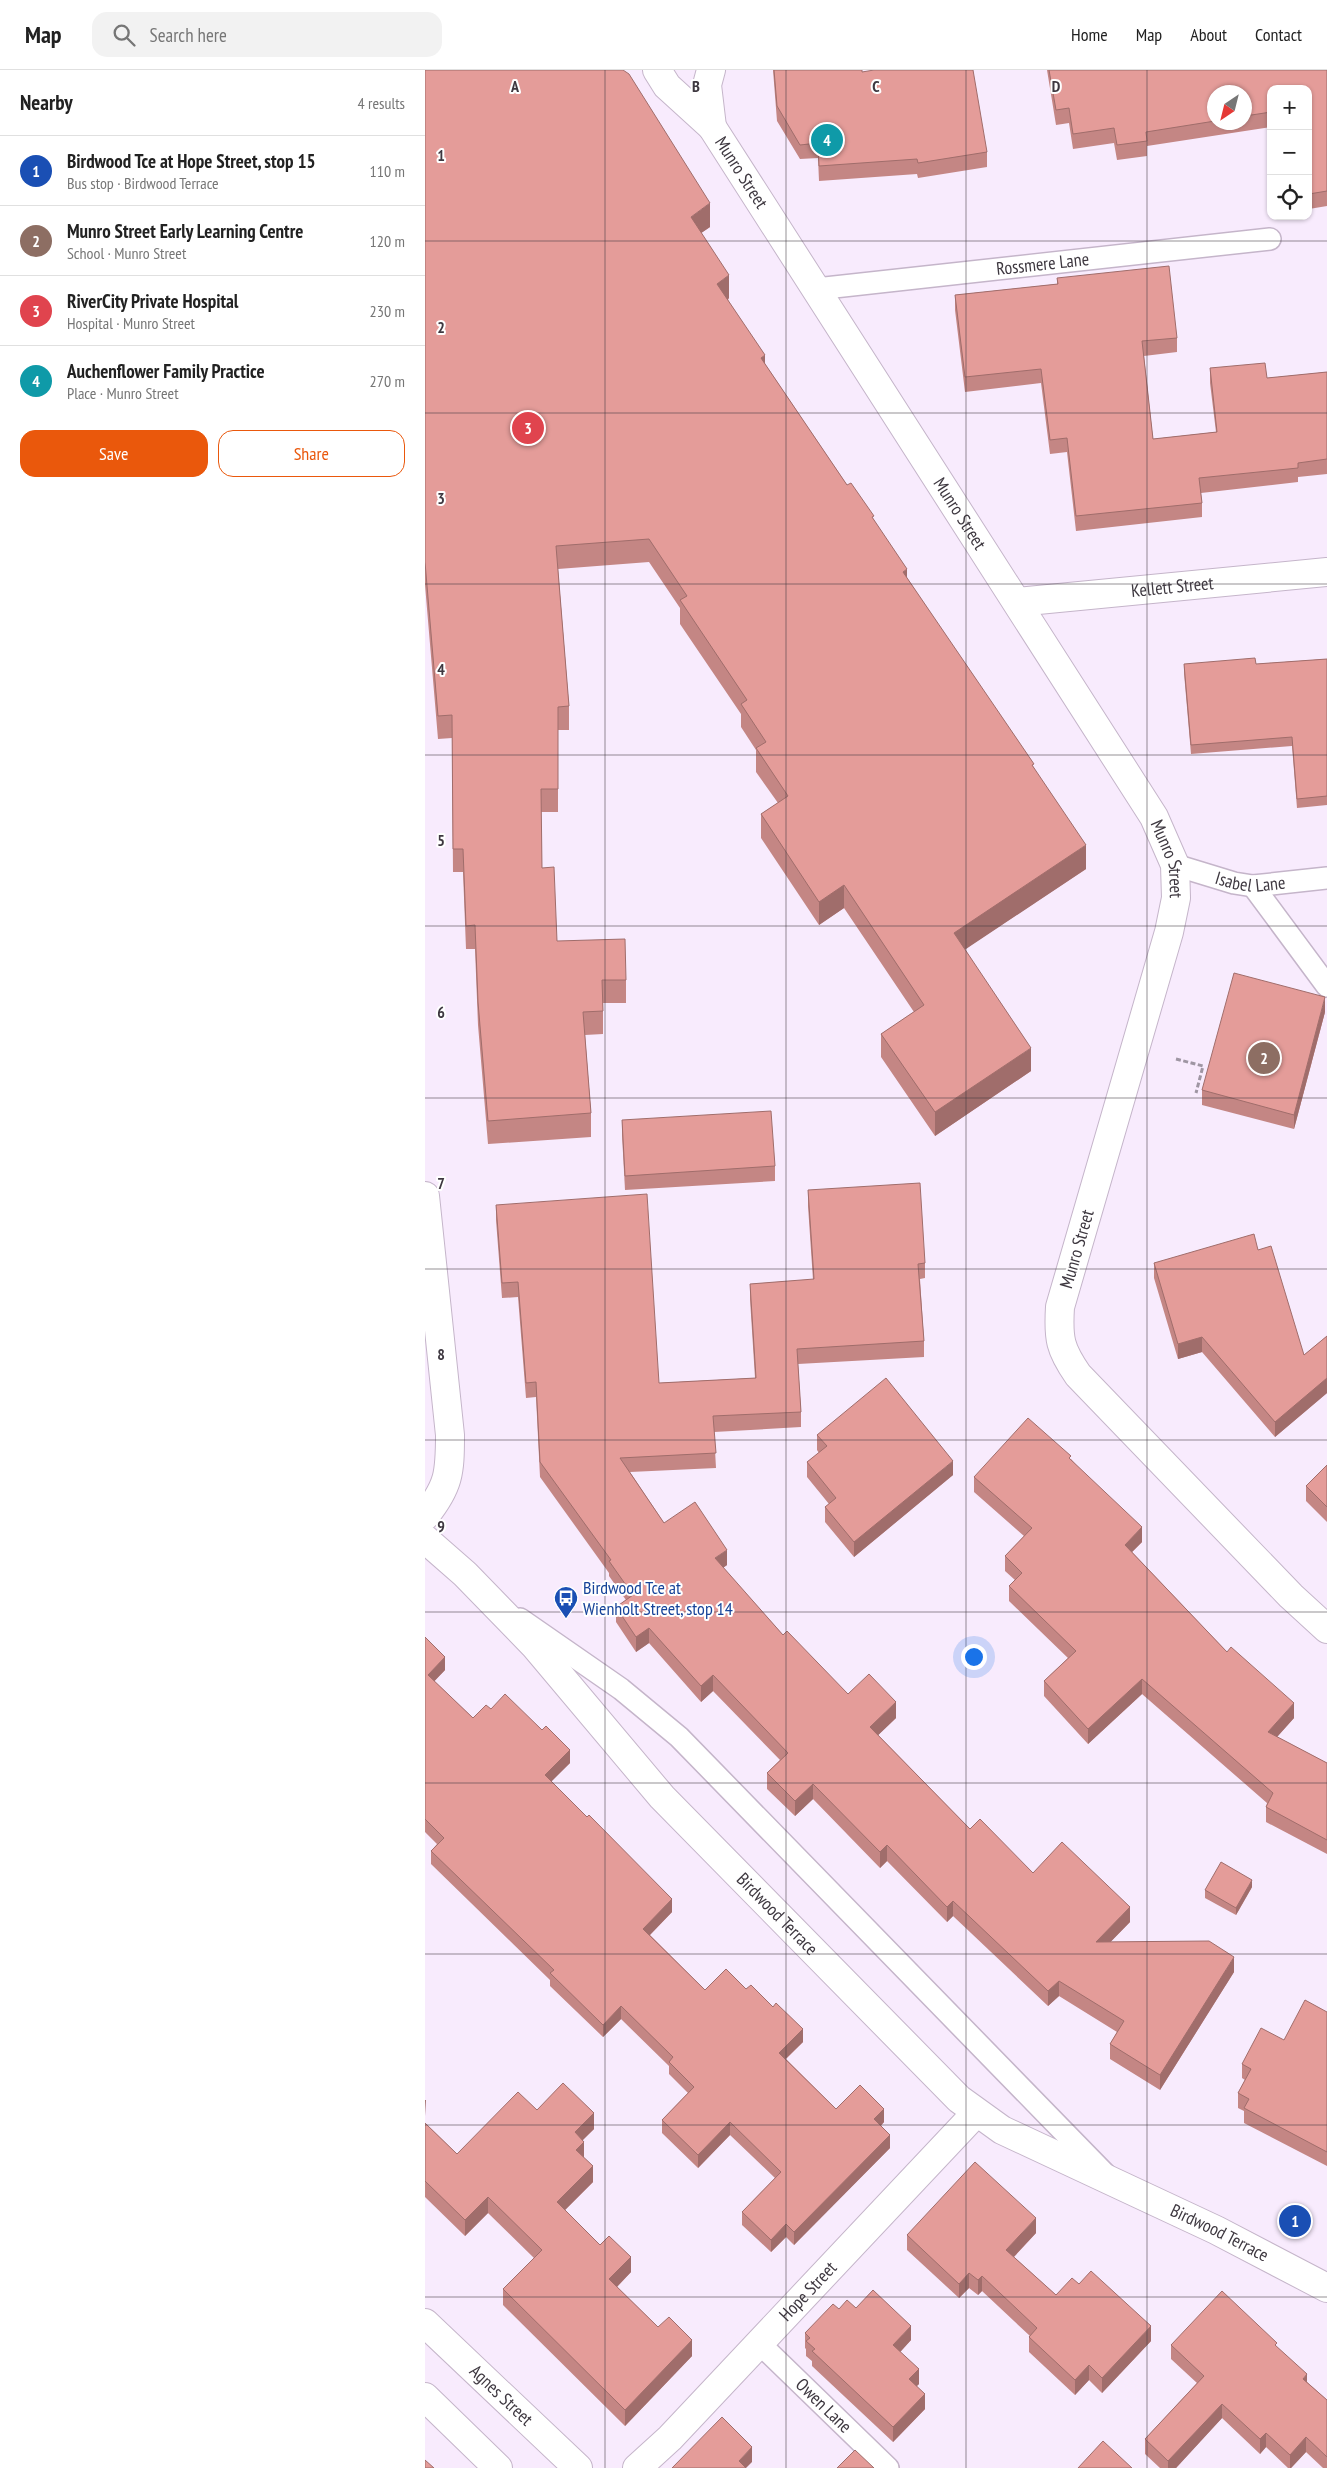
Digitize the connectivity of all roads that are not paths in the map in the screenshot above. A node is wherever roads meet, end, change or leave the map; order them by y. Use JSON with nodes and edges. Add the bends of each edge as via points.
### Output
{"nodes":[{"id":1,"x":657,"y":70,"type":"edge"},
{"id":2,"x":711,"y":70,"type":"edge"},
{"id":3,"x":712,"y":127,"type":"junction"},
{"id":4,"x":1269,"y":239,"type":"dead end"},
{"id":5,"x":816,"y":289,"type":"junction"},
{"id":6,"x":1327,"y":572,"type":"edge"},
{"id":7,"x":1017,"y":602,"type":"junction"},
{"id":8,"x":1175,"y":865,"type":"junction"},
{"id":9,"x":1327,"y":878,"type":"edge"},
{"id":10,"x":1253,"y":886,"type":"junction"},
{"id":11,"x":1327,"y":986,"type":"edge"},
{"id":12,"x":425,"y":1196,"type":"edge"},
{"id":13,"x":425,"y":1516,"type":"edge"},
{"id":14,"x":425,"y":1539,"type":"edge"},
{"id":15,"x":487,"y":1596,"type":"junction"},
{"id":16,"x":1327,"y":1629,"type":"edge"},
{"id":17,"x":976,"y":2113,"type":"junction"},
{"id":18,"x":1111,"y":2179,"type":"junction"},
{"id":19,"x":1327,"y":2288,"type":"edge"},
{"id":20,"x":425,"y":2323,"type":"edge"},
{"id":21,"x":759,"y":2343,"type":"junction"},
{"id":22,"x":425,"y":2397,"type":"edge"},
{"id":23,"x":498,"y":2468,"type":"edge"},
{"id":24,"x":578,"y":2468,"type":"edge"},
{"id":25,"x":637,"y":2468,"type":"edge"},
{"id":26,"x":889,"y":2468,"type":"edge"}],
"edges":[{"from":1,"to":3,"type":"street","name":"Munro Street","via":[[667,86]]},
{"from":2,"to":3,"type":"street","name":"Munro Street","via":[[707,85]]},
{"from":3,"to":5,"type":"street","name":"Munro Street"},
{"from":4,"to":5,"type":"lane","name":"Rossmere Lane"},
{"from":5,"to":7,"type":"street","name":"Munro Street"},
{"from":6,"to":7,"type":"street","name":"Kellett Street"},
{"from":7,"to":8,"type":"street","name":"Munro Street","via":[[1154,817]]},
{"from":8,"to":10,"type":"lane","name":"Isabel Lane"},
{"from":8,"to":16,"type":"street","name":"Munro Street","via":[[1176,898],[1169,932],[1060,1307],[1063,1353],[1078,1375],[1291,1596]]},
{"from":9,"to":10,"type":"lane","name":"Isabel Lane"},
{"from":10,"to":11,"type":"lane"},
{"from":12,"to":13,"type":"street","via":[[450,1435],[447,1485]]},
{"from":14,"to":15,"type":"street","name":"Birdwood Terrace"},
{"from":15,"to":17,"type":"street","name":"Birdwood Terrace","via":[[577,1693],[655,1790],[951,2092]]},
{"from":15,"to":18,"type":"lane","name":"Birdwood Terrace","via":[[621,1690],[679,1737]]},
{"from":17,"to":18,"type":"street","name":"Birdwood Terrace","via":[[1002,2130]]},
{"from":17,"to":21,"type":"street","name":"Hope Street"},
{"from":18,"to":19,"type":"street","name":"Birdwood Terrace"},
{"from":20,"to":24,"type":"street","name":"Agnes Street"},
{"from":21,"to":25,"type":"street","name":"Hope Street","via":[[671,2438]]},
{"from":21,"to":26,"type":"lane","name":"Owen Lane"},
{"from":22,"to":23,"type":"street"}]}
